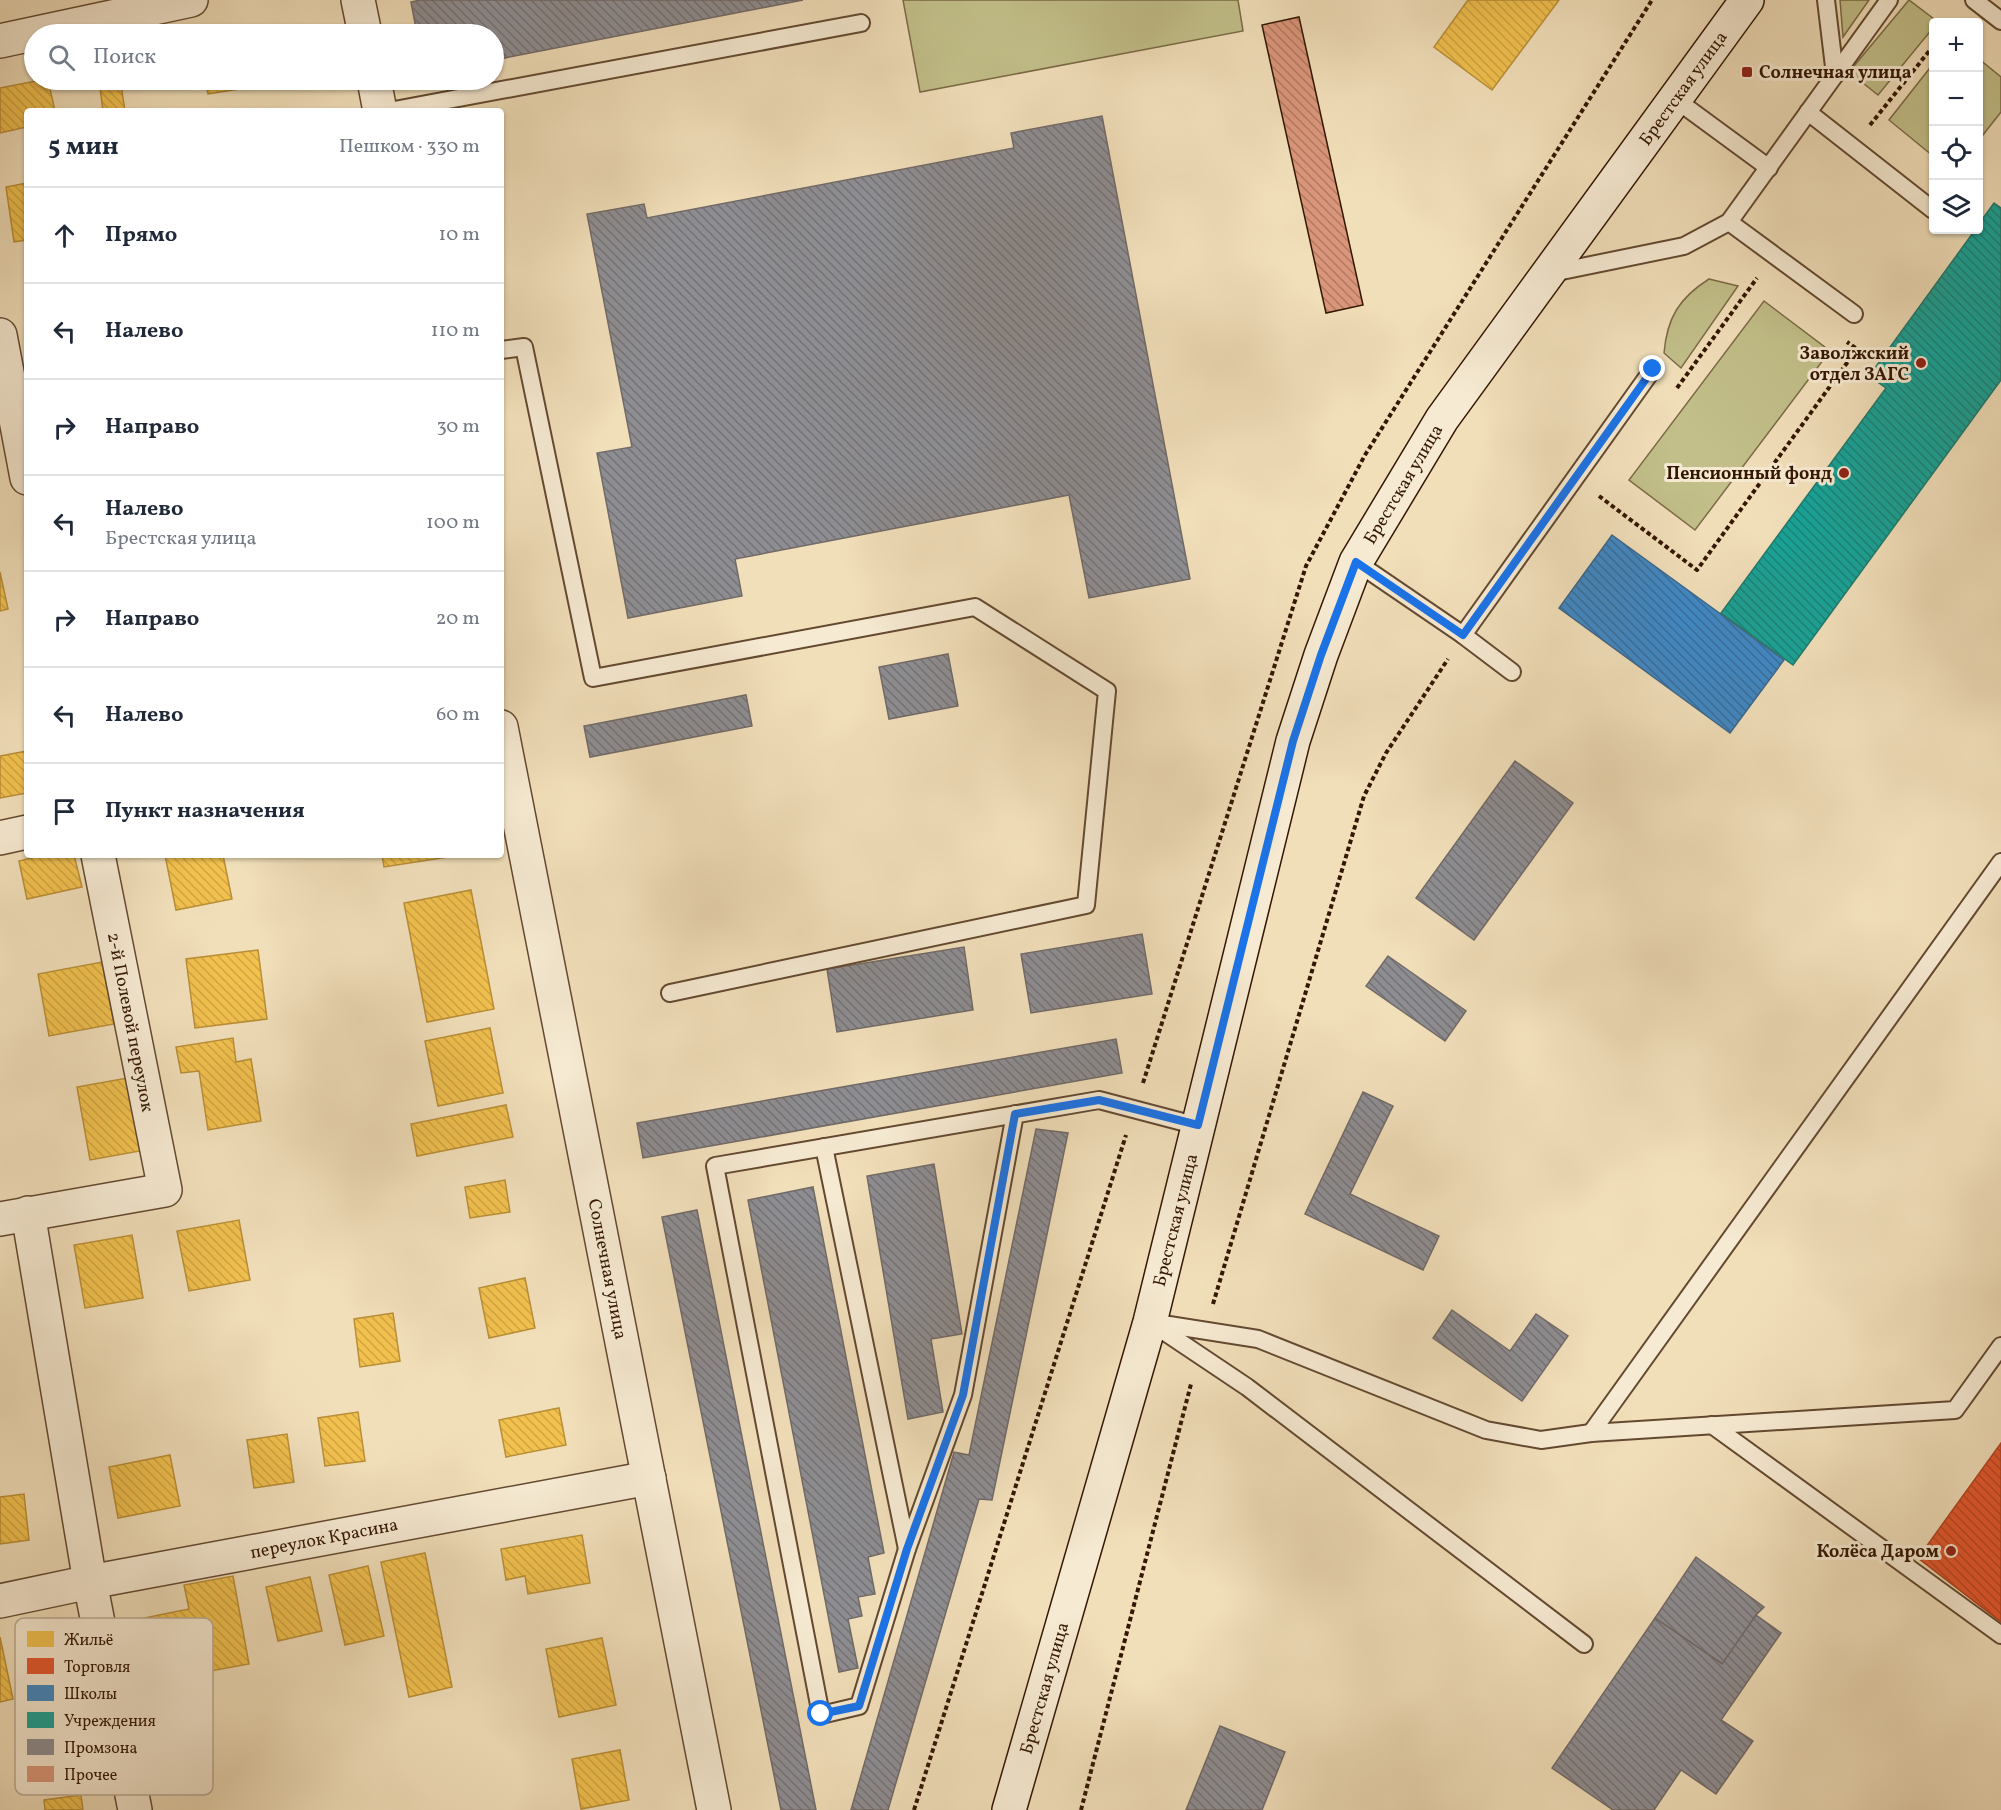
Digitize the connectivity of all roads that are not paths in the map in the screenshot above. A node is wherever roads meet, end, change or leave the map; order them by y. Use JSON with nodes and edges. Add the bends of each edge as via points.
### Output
{"nodes":[{"id":1,"x":192,"y":0,"type":"edge"},
{"id":2,"x":358,"y":0,"type":"edge"},
{"id":3,"x":1748,"y":0,"type":"edge"},
{"id":4,"x":1826,"y":0,"type":"edge"},
{"id":5,"x":1889,"y":0,"type":"edge"},
{"id":6,"x":1974,"y":0,"type":"edge"},
{"id":7,"x":2001,"y":21,"type":"edge"},
{"id":8,"x":861,"y":23,"type":"dead end"},
{"id":9,"x":80,"y":24,"type":"edge"},
{"id":10,"x":363,"y":24,"type":"edge"},
{"id":11,"x":24,"y":36,"type":"edge"},
{"id":12,"x":0,"y":41,"type":"edge"},
{"id":13,"x":1835,"y":75,"type":"junction"},
{"id":14,"x":376,"y":90,"type":"edge"},
{"id":15,"x":502,"y":90,"type":"edge"},
{"id":16,"x":504,"y":90,"type":"edge"},
{"id":17,"x":1675,"y":99,"type":"junction"},
{"id":18,"x":379,"y":108,"type":"edge"},
{"id":19,"x":405,"y":108,"type":"edge"},
{"id":20,"x":1808,"y":112,"type":"junction"},
{"id":21,"x":1768,"y":168,"type":"junction"},
{"id":22,"x":1929,"y":207,"type":"edge"},
{"id":23,"x":1729,"y":222,"type":"junction"},
{"id":24,"x":1548,"y":274,"type":"junction"},
{"id":25,"x":1854,"y":314,"type":"dead end"},
{"id":26,"x":0,"y":334,"type":"edge"},
{"id":27,"x":504,"y":350,"type":"edge"},
{"id":28,"x":1653,"y":369,"type":"dead end"},
{"id":29,"x":24,"y":462,"type":"edge"},
{"id":30,"x":1356,"y":562,"type":"junction"},
{"id":31,"x":1463,"y":635,"type":"junction"},
{"id":32,"x":1512,"y":672,"type":"dead end"},
{"id":33,"x":504,"y":746,"type":"edge"},
{"id":34,"x":24,"y":833,"type":"edge"},
{"id":35,"x":0,"y":838,"type":"edge"},
{"id":36,"x":99,"y":858,"type":"edge"},
{"id":37,"x":2001,"y":862,"type":"edge"},
{"id":38,"x":670,"y":993,"type":"dead end"},
{"id":39,"x":1015,"y":1114,"type":"junction"},
{"id":40,"x":1198,"y":1125,"type":"junction"},
{"id":41,"x":824,"y":1147,"type":"junction"},
{"id":42,"x":14,"y":1216,"type":"edge"},
{"id":43,"x":1150,"y":1322,"type":"junction"},
{"id":44,"x":2001,"y":1346,"type":"edge"},
{"id":45,"x":1712,"y":1425,"type":"junction"},
{"id":46,"x":1591,"y":1433,"type":"junction"},
{"id":47,"x":649,"y":1478,"type":"junction"},
{"id":48,"x":907,"y":1549,"type":"junction"},
{"id":49,"x":90,"y":1582,"type":"junction"},
{"id":50,"x":0,"y":1601,"type":"edge"},
{"id":51,"x":97,"y":1618,"type":"edge"},
{"id":52,"x":2001,"y":1635,"type":"edge"},
{"id":53,"x":1584,"y":1644,"type":"dead end"},
{"id":54,"x":132,"y":1795,"type":"edge"},
{"id":55,"x":135,"y":1810,"type":"edge"},
{"id":56,"x":714,"y":1810,"type":"edge"},
{"id":57,"x":1009,"y":1810,"type":"edge"}],
"edges":[{"from":1,"to":9,"type":"street"},
{"from":2,"to":10,"type":"street"},
{"from":3,"to":17,"type":"street","name":"Брестская улица"},
{"from":4,"to":13,"type":"lane"},
{"from":5,"to":13,"type":"lane"},
{"from":6,"to":7,"type":"lane"},
{"from":8,"to":16,"type":"lane"},
{"from":11,"to":12,"type":"street"},
{"from":13,"to":20,"type":"lane"},
{"from":14,"to":18,"type":"street"},
{"from":15,"to":19,"type":"lane"},
{"from":17,"to":21,"type":"lane"},
{"from":17,"to":24,"type":"street","name":"Брестская улица"},
{"from":20,"to":21,"type":"lane"},
{"from":20,"to":22,"type":"lane"},
{"from":21,"to":23,"type":"lane"},
{"from":23,"to":24,"type":"lane","via":[[1684,246]]},
{"from":23,"to":25,"type":"lane"},
{"from":24,"to":30,"type":"street","name":"Брестская улица","via":[[1442,419]]},
{"from":26,"to":29,"type":"street"},
{"from":27,"to":38,"type":"lane","via":[[524,347],[593,678],[975,606],[1107,691],[1086,905]]},
{"from":28,"to":31,"type":"lane"},
{"from":30,"to":31,"type":"lane"},
{"from":30,"to":40,"type":"street","name":"Брестская улица","via":[[1293,741]]},
{"from":31,"to":32,"type":"lane"},
{"from":33,"to":47,"type":"street","name":"Солнечная улица"},
{"from":34,"to":35,"type":"street"},
{"from":36,"to":42,"type":"street","name":"2-й Полевой переулок","via":[[165,1190]]},
{"from":37,"to":46,"type":"lane"},
{"from":39,"to":40,"type":"lane","via":[[1099,1100]]},
{"from":39,"to":41,"type":"lane"},
{"from":39,"to":48,"type":"lane","via":[[963,1395]]},
{"from":40,"to":43,"type":"street","name":"Брестская улица"},
{"from":41,"to":48,"type":"lane"},
{"from":41,"to":48,"type":"lane","via":[[715,1166],[821,1714],[859,1706]]},
{"from":42,"to":49,"type":"street"},
{"from":43,"to":46,"type":"lane","via":[[1258,1339],[1486,1430],[1541,1440]]},
{"from":43,"to":53,"type":"lane","via":[[1247,1387]]},
{"from":43,"to":57,"type":"street","name":"Брестская улица"},
{"from":44,"to":45,"type":"lane","via":[[1956,1410]]},
{"from":45,"to":46,"type":"lane"},
{"from":45,"to":52,"type":"lane"},
{"from":47,"to":49,"type":"street","name":"переулок Красина"},
{"from":47,"to":56,"type":"street","name":"Солнечная улица"},
{"from":49,"to":50,"type":"street","name":"переулок Красина"},
{"from":49,"to":51,"type":"street"},
{"from":54,"to":55,"type":"street"}]}
